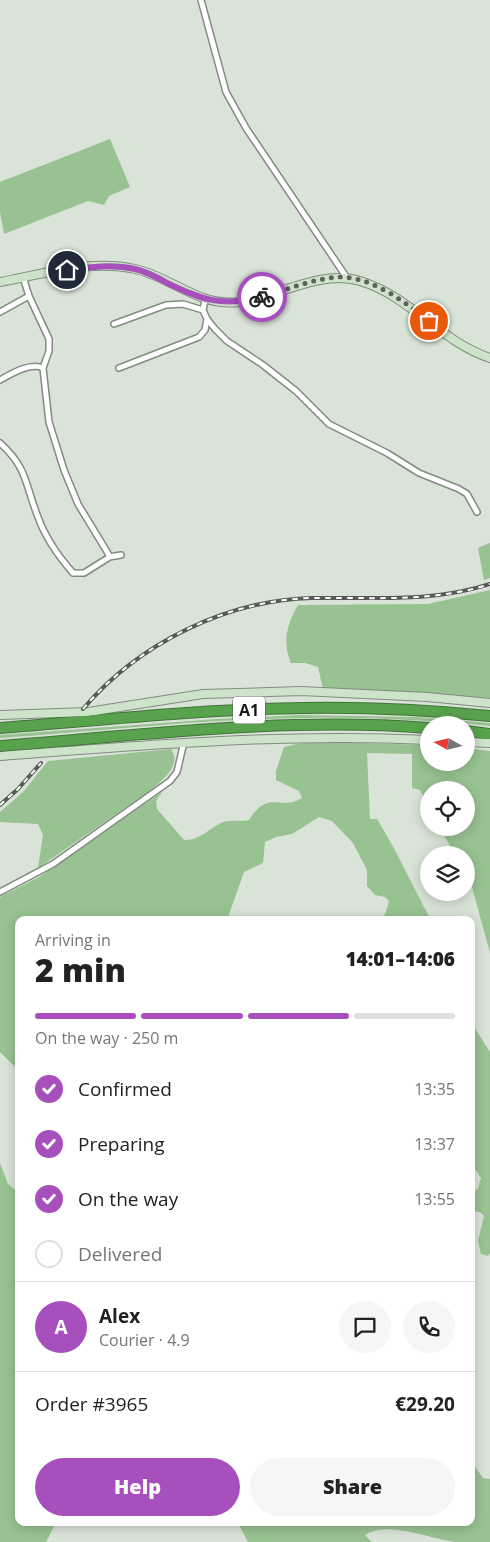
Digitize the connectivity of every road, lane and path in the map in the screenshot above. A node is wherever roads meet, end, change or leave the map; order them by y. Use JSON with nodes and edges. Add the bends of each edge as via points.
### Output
{"nodes":[{"id":1,"x":200,"y":0,"type":"edge"},
{"id":2,"x":23,"y":277,"type":"junction"},
{"id":3,"x":347,"y":278,"type":"junction"},
{"id":4,"x":0,"y":282,"type":"edge"},
{"id":5,"x":29,"y":296,"type":"junction"},
{"id":6,"x":205,"y":300,"type":"junction"},
{"id":7,"x":204,"y":310,"type":"junction"},
{"id":8,"x":0,"y":312,"type":"edge"},
{"id":9,"x":207,"y":319,"type":"junction"},
{"id":10,"x":114,"y":324,"type":"dead end"},
{"id":11,"x":490,"y":358,"type":"edge"},
{"id":12,"x":42,"y":368,"type":"junction"},
{"id":13,"x":119,"y":368,"type":"dead end"},
{"id":14,"x":0,"y":380,"type":"edge"},
{"id":15,"x":0,"y":443,"type":"edge"},
{"id":16,"x":477,"y":512,"type":"dead end"},
{"id":17,"x":121,"y":555,"type":"dead end"},
{"id":18,"x":109,"y":556,"type":"junction"},
{"id":19,"x":490,"y":703,"type":"edge"},
{"id":20,"x":0,"y":715,"type":"edge"},
{"id":21,"x":490,"y":716,"type":"edge"},
{"id":22,"x":0,"y":728,"type":"edge"},
{"id":23,"x":420,"y":728,"type":"edge"},
{"id":24,"x":475,"y":732,"type":"edge"},
{"id":25,"x":490,"y":734,"type":"edge"},
{"id":26,"x":420,"y":740,"type":"edge"},
{"id":27,"x":184,"y":742,"type":"junction"},
{"id":28,"x":475,"y":742,"type":"edge"},
{"id":29,"x":490,"y":743,"type":"edge"},
{"id":30,"x":0,"y":746,"type":"edge"},
{"id":31,"x":0,"y":756,"type":"edge"},
{"id":32,"x":0,"y":892,"type":"edge"}],
"edges":[{"from":1,"to":3,"type":"street","via":[[230,102]]},
{"from":2,"to":4,"type":"main road"},
{"from":2,"to":5,"type":"street"},
{"from":2,"to":6,"type":"main road","via":[[101,266],[122,267],[148,273]]},
{"from":3,"to":6,"type":"main road","via":[[320,281],[239,302]]},
{"from":3,"to":11,"type":"main road","via":[[388,293],[454,341]]},
{"from":5,"to":8,"type":"street"},
{"from":5,"to":12,"type":"street","via":[[50,339]]},
{"from":6,"to":7,"type":"street"},
{"from":7,"to":9,"type":"street"},
{"from":7,"to":10,"type":"street","via":[[182,304],[166,305]]},
{"from":9,"to":13,"type":"street","via":[[205,330],[199,337]]},
{"from":9,"to":16,"type":"street","via":[[227,341],[296,391],[328,424],[375,447],[418,474],[459,489],[471,498]]},
{"from":12,"to":14,"type":"street","via":[[26,368]]},
{"from":12,"to":18,"type":"street","via":[[49,422],[64,470],[78,504]]},
{"from":15,"to":18,"type":"street","via":[[12,453],[23,470],[44,531],[72,572],[84,573]]},
{"from":17,"to":18,"type":"street"},
{"from":19,"to":20,"type":"main road","via":[[302,691],[203,694],[88,712]]},
{"from":21,"to":22,"type":"highway","number":"Α1","via":[[409,709],[302,708],[216,711]]},
{"from":23,"to":30,"type":"highway","number":"Α1","via":[[260,727]]},
{"from":24,"to":25,"type":"highway"},
{"from":26,"to":27,"type":"main road","via":[[320,738]]},
{"from":27,"to":31,"type":"main road"},
{"from":27,"to":32,"type":"street","via":[[177,772],[170,781],[53,864]]},
{"from":28,"to":29,"type":"main road"}]}
